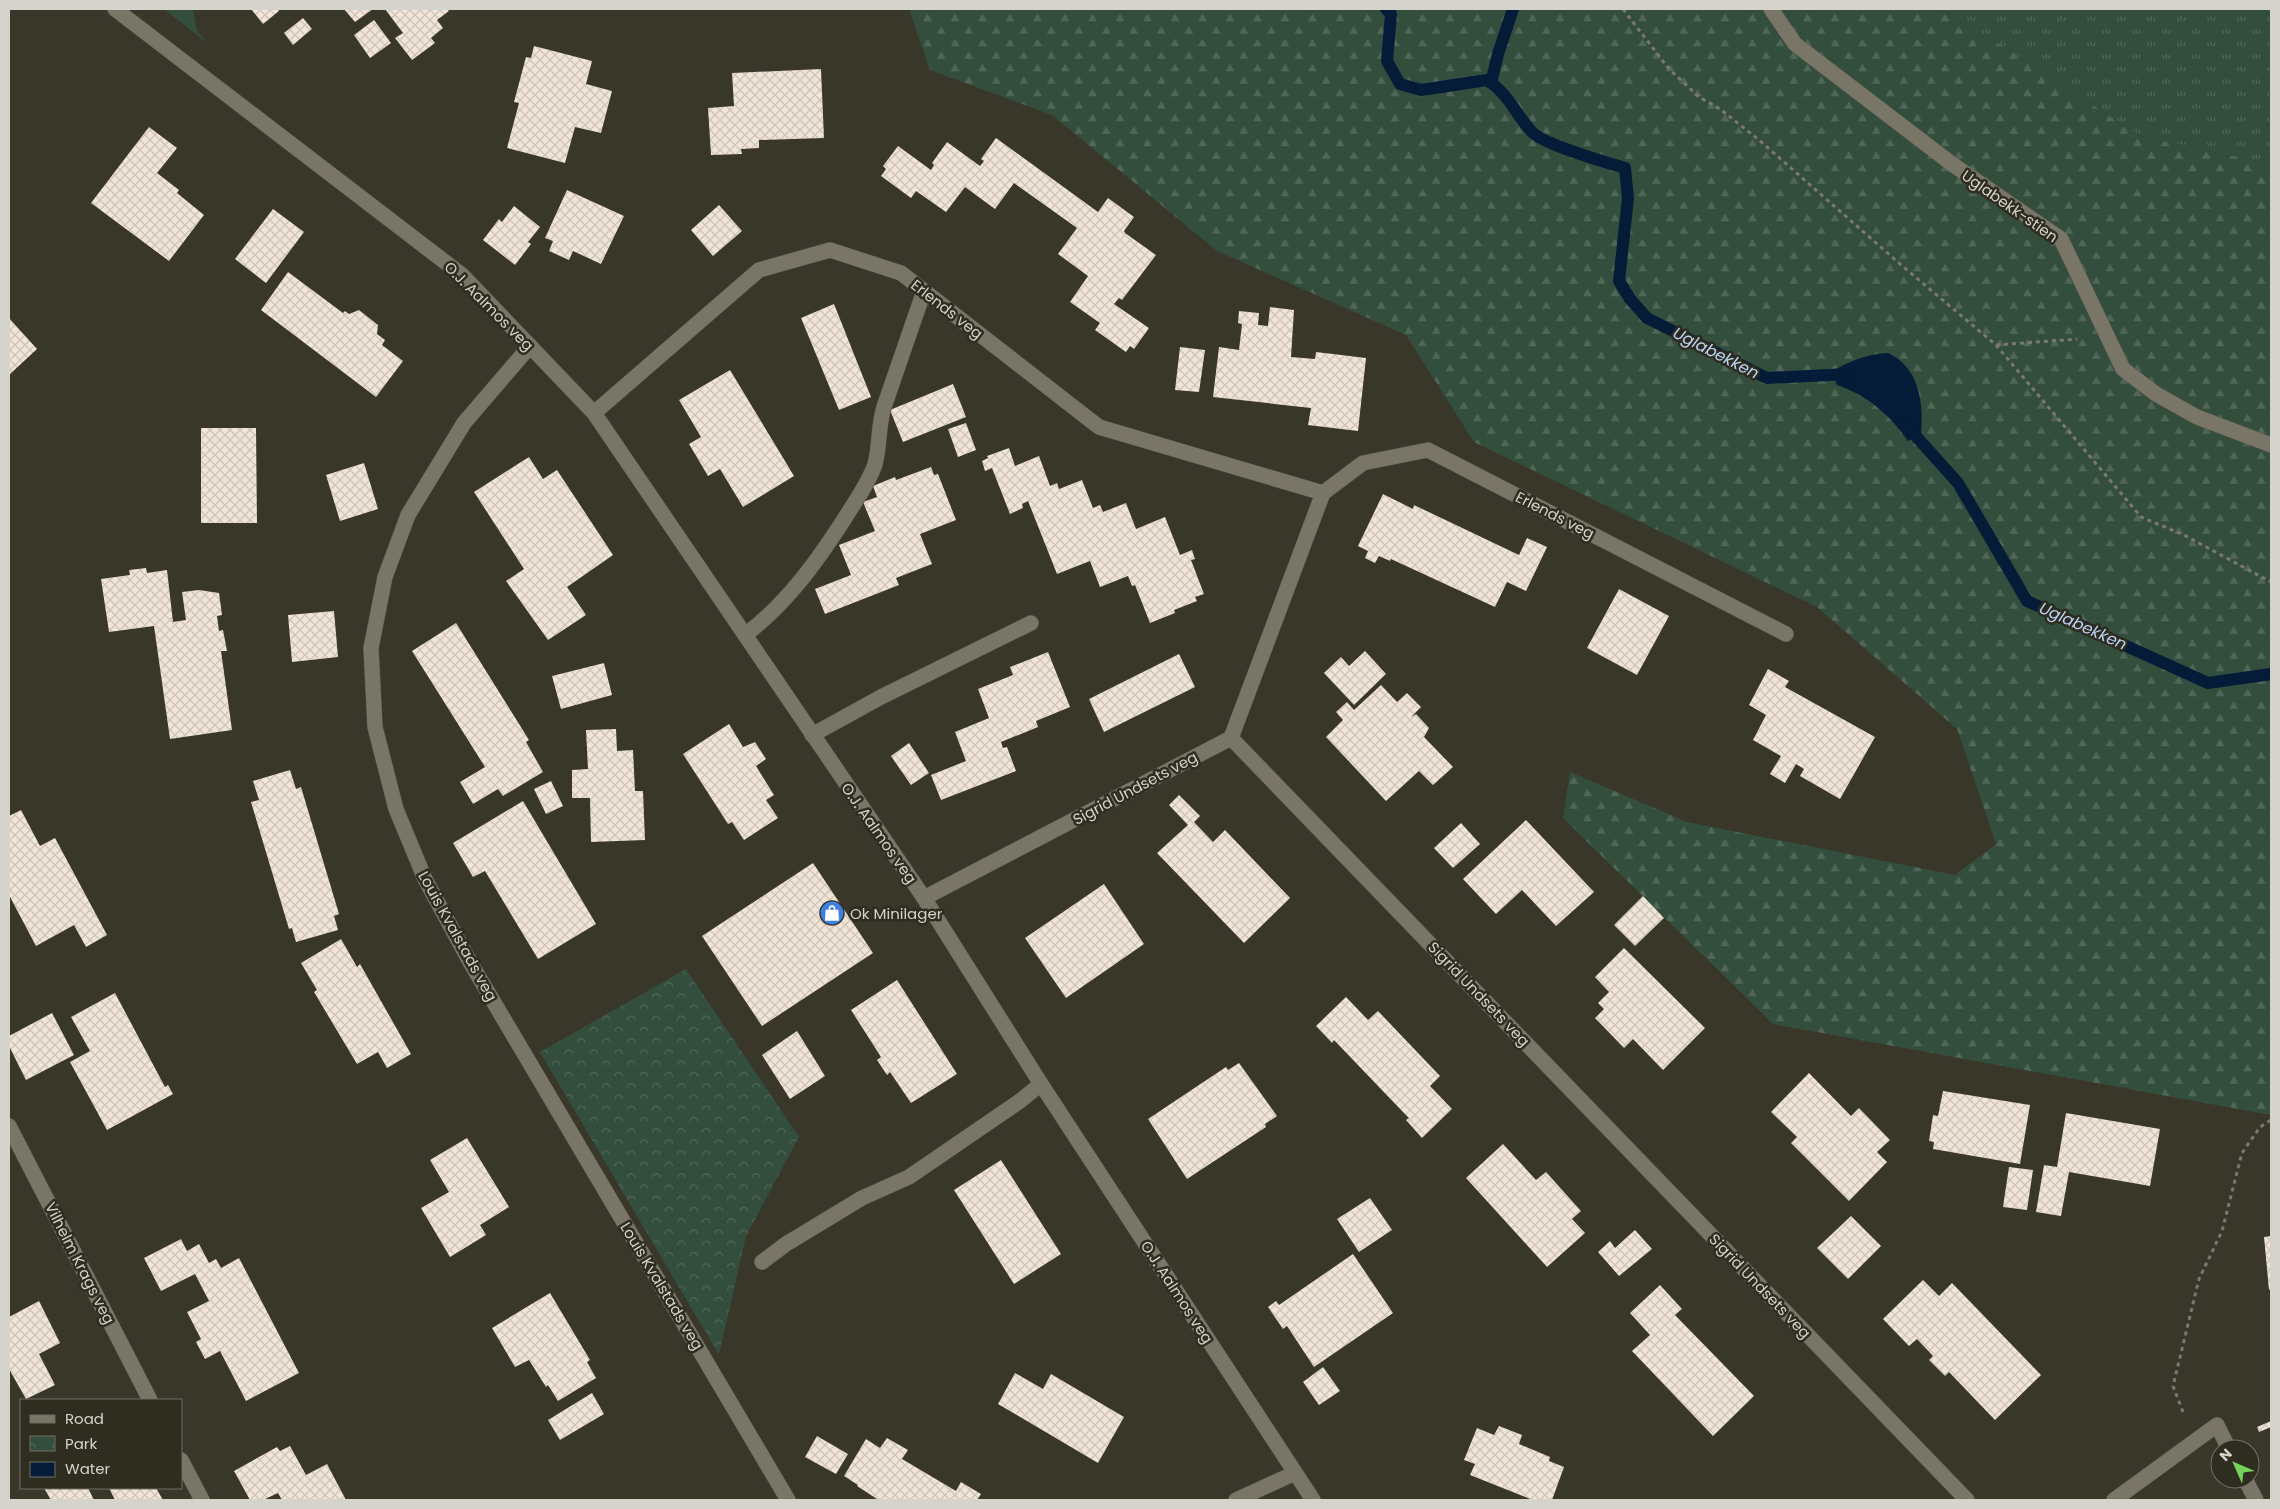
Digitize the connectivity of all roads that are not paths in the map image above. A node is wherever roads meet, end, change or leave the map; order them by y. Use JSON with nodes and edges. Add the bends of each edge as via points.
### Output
{"nodes":[{"id":1,"x":115,"y":9,"type":"edge"},
{"id":2,"x":1771,"y":9,"type":"edge"},
{"id":3,"x":924,"y":291,"type":"junction"},
{"id":4,"x":530,"y":346,"type":"junction"},
{"id":5,"x":594,"y":413,"type":"junction"},
{"id":6,"x":2271,"y":445,"type":"edge"},
{"id":7,"x":1323,"y":493,"type":"junction"},
{"id":8,"x":1031,"y":623,"type":"dead end"},
{"id":9,"x":1786,"y":634,"type":"dead end"},
{"id":10,"x":745,"y":635,"type":"junction"},
{"id":11,"x":812,"y":736,"type":"junction"},
{"id":12,"x":1231,"y":738,"type":"junction"},
{"id":13,"x":924,"y":898,"type":"junction"},
{"id":14,"x":1041,"y":1084,"type":"junction"},
{"id":15,"x":9,"y":1126,"type":"edge"},
{"id":16,"x":762,"y":1262,"type":"dead end"},
{"id":17,"x":149,"y":1399,"type":"edge"},
{"id":18,"x":2224,"y":1439,"type":"edge"},
{"id":19,"x":182,"y":1462,"type":"edge"},
{"id":20,"x":1294,"y":1473,"type":"junction"},
{"id":21,"x":202,"y":1500,"type":"edge"},
{"id":22,"x":788,"y":1500,"type":"edge"},
{"id":23,"x":1236,"y":1500,"type":"edge"},
{"id":24,"x":1313,"y":1500,"type":"edge"},
{"id":25,"x":1967,"y":1500,"type":"edge"},
{"id":26,"x":2114,"y":1500,"type":"edge"}],
"edges":[{"from":1,"to":4,"type":"street","name":"O.J. Aalmos veg","via":[[462,275]]},
{"from":2,"to":6,"type":"street","name":"Uglabekk-stien","via":[[1795,44],[1952,164],[2061,239],[2122,369],[2156,394],[2197,417]]},
{"from":3,"to":5,"type":"street","name":"Erlends veg","via":[[901,273],[830,250],[759,270]]},
{"from":3,"to":7,"type":"street","name":"Erlends veg","via":[[1099,427]]},
{"from":3,"to":10,"type":"street","via":[[884,407],[875,463],[865,486],[807,572],[768,618]]},
{"from":4,"to":5,"type":"street","name":"O.J. Aalmos veg"},
{"from":4,"to":22,"type":"street","name":"Louis Kvalstads veg","via":[[464,423],[408,515],[384,577],[371,648],[374,726],[396,809],[425,879],[470,962]]},
{"from":5,"to":10,"type":"street","name":"O.J. Aalmos veg"},
{"from":7,"to":9,"type":"street","name":"Erlends veg","via":[[1363,462],[1428,450]]},
{"from":7,"to":12,"type":"street"},
{"from":8,"to":11,"type":"street","via":[[881,697]]},
{"from":10,"to":11,"type":"street","name":"O.J. Aalmos veg"},
{"from":11,"to":13,"type":"street","name":"O.J. Aalmos veg"},
{"from":12,"to":13,"type":"street","name":"Sigrid Undsets veg"},
{"from":12,"to":25,"type":"street","name":"Sigrid Undsets veg"},
{"from":13,"to":14,"type":"street","name":"O.J. Aalmos veg"},
{"from":14,"to":16,"type":"street","via":[[909,1176],[862,1198]]},
{"from":14,"to":20,"type":"street","name":"O.J. Aalmos veg"},
{"from":15,"to":17,"type":"street","name":"Vilhelm Krags veg"},
{"from":18,"to":26,"type":"street","via":[[2217,1425]]},
{"from":19,"to":21,"type":"street"},
{"from":20,"to":23,"type":"street"},
{"from":20,"to":24,"type":"street","name":"O.J. Aalmos veg"}]}
